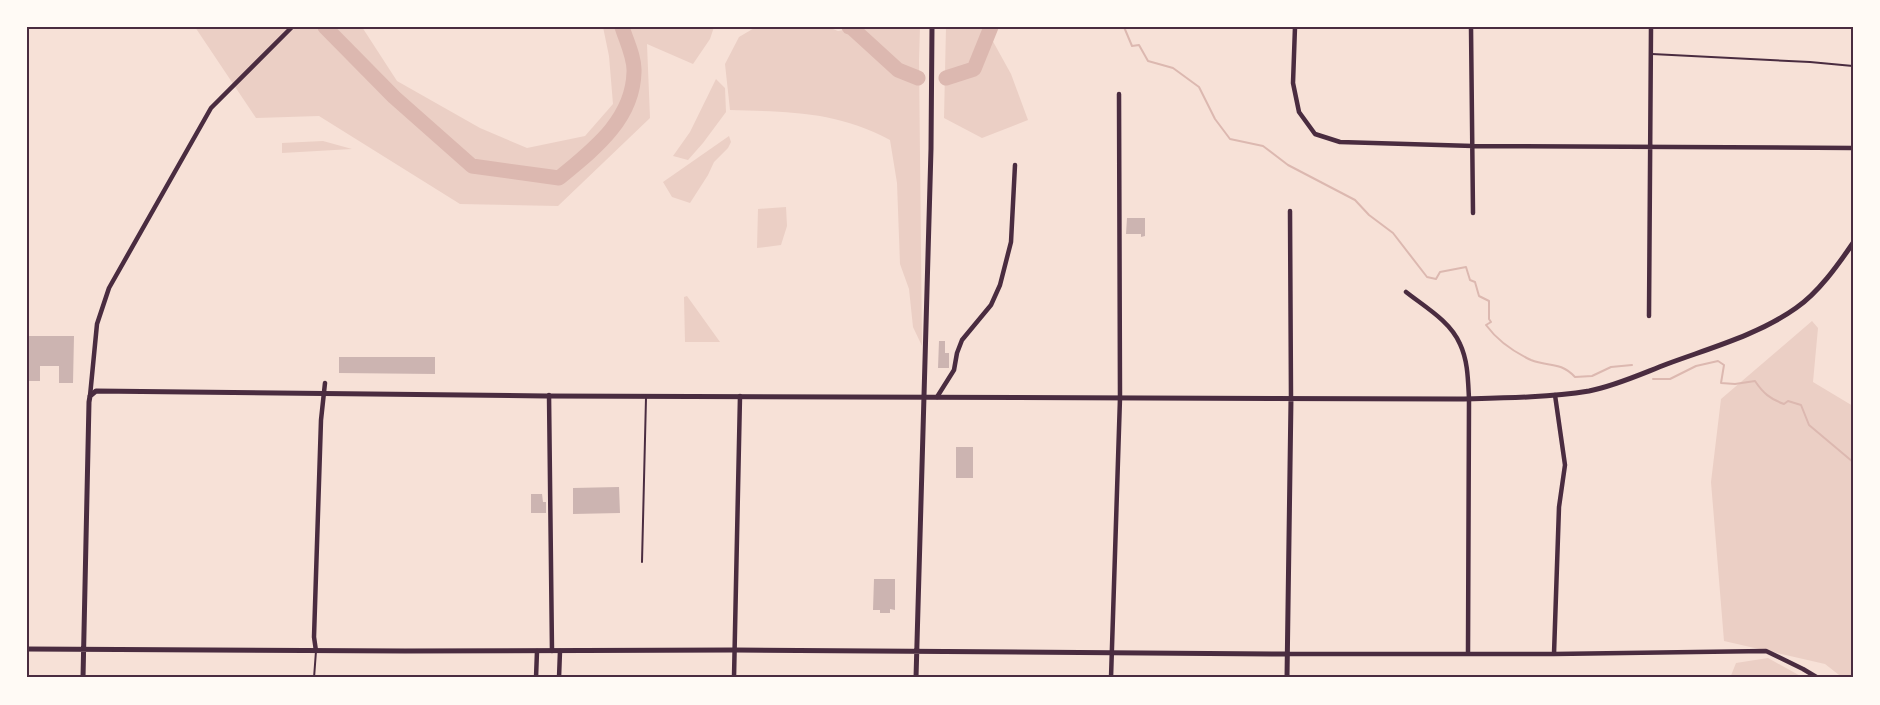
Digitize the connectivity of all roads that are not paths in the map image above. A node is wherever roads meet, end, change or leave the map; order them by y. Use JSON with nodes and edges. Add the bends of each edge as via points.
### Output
{"nodes":[{"id":1,"x":292,"y":27,"type":"edge"},
{"id":2,"x":932,"y":27,"type":"edge"},
{"id":3,"x":1295,"y":27,"type":"edge"},
{"id":4,"x":1471,"y":27,"type":"edge"},
{"id":5,"x":1651,"y":27,"type":"edge"},
{"id":6,"x":1651,"y":54,"type":"junction"},
{"id":7,"x":1853,"y":66,"type":"edge"},
{"id":8,"x":1119,"y":94,"type":"dead end"},
{"id":9,"x":1473,"y":146,"type":"junction"},
{"id":10,"x":1650,"y":146,"type":"junction"},
{"id":11,"x":1853,"y":148,"type":"edge"},
{"id":12,"x":1015,"y":165,"type":"dead end"},
{"id":13,"x":1290,"y":211,"type":"dead end"},
{"id":14,"x":1473,"y":213,"type":"dead end"},
{"id":15,"x":1853,"y":243,"type":"edge"},
{"id":16,"x":1407,"y":292,"type":"dead end"},
{"id":17,"x":1649,"y":316,"type":"dead end"},
{"id":18,"x":325,"y":383,"type":"dead end"},
{"id":19,"x":324,"y":393,"type":"junction"},
{"id":20,"x":1555,"y":395,"type":"junction"},
{"id":21,"x":90,"y":396,"type":"junction"},
{"id":22,"x":549,"y":396,"type":"junction"},
{"id":23,"x":646,"y":396,"type":"junction"},
{"id":24,"x":740,"y":396,"type":"junction"},
{"id":25,"x":924,"y":397,"type":"junction"},
{"id":26,"x":937,"y":397,"type":"junction"},
{"id":27,"x":1120,"y":398,"type":"junction"},
{"id":28,"x":1291,"y":398,"type":"junction"},
{"id":29,"x":1469,"y":399,"type":"junction"},
{"id":30,"x":642,"y":562,"type":"dead end"},
{"id":31,"x":27,"y":649,"type":"edge"},
{"id":32,"x":84,"y":650,"type":"junction"},
{"id":33,"x":735,"y":650,"type":"junction"},
{"id":34,"x":316,"y":651,"type":"junction"},
{"id":35,"x":537,"y":651,"type":"junction"},
{"id":36,"x":552,"y":651,"type":"junction"},
{"id":37,"x":560,"y":651,"type":"junction"},
{"id":38,"x":916,"y":651,"type":"junction"},
{"id":39,"x":1468,"y":653,"type":"junction"},
{"id":40,"x":1111,"y":654,"type":"junction"},
{"id":41,"x":1287,"y":654,"type":"junction"},
{"id":42,"x":1554,"y":654,"type":"junction"},
{"id":43,"x":83,"y":678,"type":"edge"},
{"id":44,"x":314,"y":678,"type":"edge"},
{"id":45,"x":536,"y":678,"type":"edge"},
{"id":46,"x":559,"y":678,"type":"edge"},
{"id":47,"x":734,"y":678,"type":"edge"},
{"id":48,"x":916,"y":678,"type":"edge"},
{"id":49,"x":1111,"y":678,"type":"edge"},
{"id":50,"x":1287,"y":678,"type":"edge"},
{"id":51,"x":1818,"y":678,"type":"edge"}],
"edges":[{"from":1,"to":21,"type":"street","via":[[211,108],[109,288],[97,324]]},
{"from":2,"to":25,"type":"street"},
{"from":3,"to":9,"type":"street","via":[[1293,83],[1299,112],[1315,134],[1340,142]]},
{"from":4,"to":9,"type":"street"},
{"from":5,"to":6,"type":"street"},
{"from":6,"to":7,"type":"lane"},
{"from":6,"to":10,"type":"street"},
{"from":8,"to":27,"type":"street"},
{"from":9,"to":10,"type":"street"},
{"from":9,"to":14,"type":"street"},
{"from":10,"to":11,"type":"street"},
{"from":10,"to":17,"type":"street"},
{"from":12,"to":26,"type":"street","via":[[1011,242],[1000,285],[991,305],[962,340],[954,370]]},
{"from":13,"to":28,"type":"street"},
{"from":15,"to":20,"type":"street","via":[[1815,290],[1782,317],[1618,382]]},
{"from":16,"to":29,"type":"street","via":[[1445,323],[1460,342]]},
{"from":18,"to":19,"type":"street"},
{"from":19,"to":21,"type":"street","via":[[96,391]]},
{"from":19,"to":22,"type":"street"},
{"from":19,"to":34,"type":"street"},
{"from":20,"to":29,"type":"street"},
{"from":20,"to":42,"type":"street","via":[[1565,465],[1559,507]]},
{"from":21,"to":32,"type":"street"},
{"from":22,"to":23,"type":"street"},
{"from":22,"to":36,"type":"street"},
{"from":23,"to":24,"type":"street"},
{"from":23,"to":30,"type":"lane"},
{"from":24,"to":25,"type":"street"},
{"from":24,"to":33,"type":"street"},
{"from":25,"to":26,"type":"street"},
{"from":25,"to":38,"type":"street"},
{"from":26,"to":27,"type":"street"},
{"from":27,"to":28,"type":"street"},
{"from":27,"to":40,"type":"street"},
{"from":28,"to":29,"type":"street"},
{"from":28,"to":41,"type":"street"},
{"from":29,"to":39,"type":"street"},
{"from":31,"to":32,"type":"street"},
{"from":32,"to":34,"type":"street"},
{"from":32,"to":43,"type":"street"},
{"from":33,"to":37,"type":"street"},
{"from":33,"to":38,"type":"street"},
{"from":33,"to":47,"type":"street"},
{"from":34,"to":35,"type":"street"},
{"from":34,"to":44,"type":"lane"},
{"from":35,"to":36,"type":"street"},
{"from":35,"to":45,"type":"street"},
{"from":36,"to":37,"type":"street"},
{"from":37,"to":46,"type":"street"},
{"from":38,"to":40,"type":"street"},
{"from":38,"to":48,"type":"street"},
{"from":39,"to":41,"type":"street"},
{"from":39,"to":42,"type":"street"},
{"from":40,"to":41,"type":"street"},
{"from":40,"to":49,"type":"street"},
{"from":41,"to":50,"type":"street"},
{"from":42,"to":51,"type":"street","via":[[1766,651]]}]}
